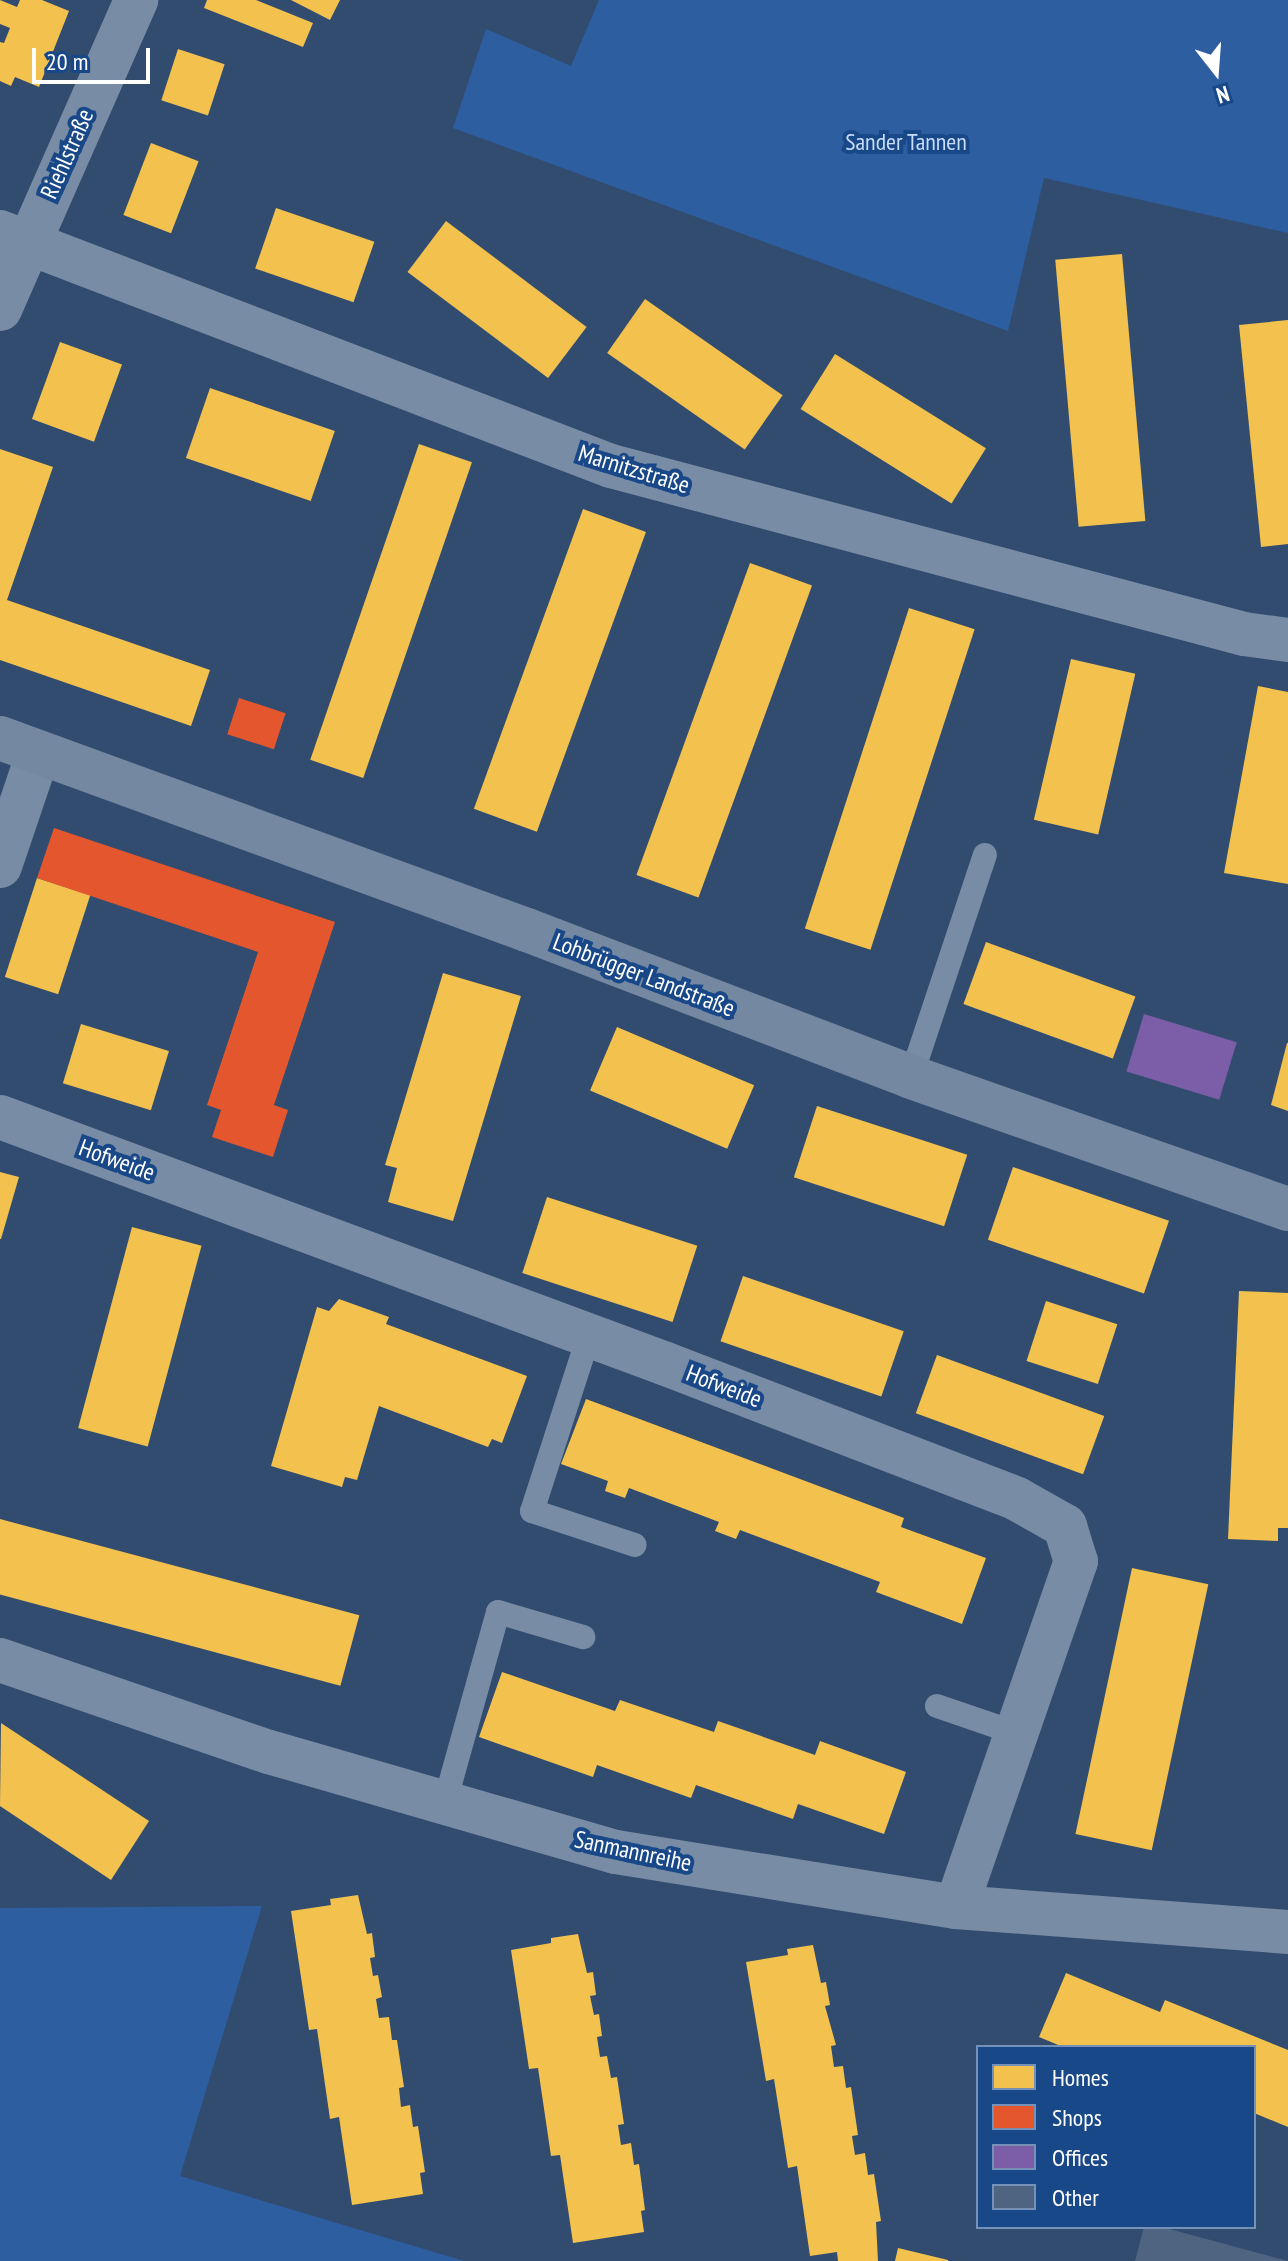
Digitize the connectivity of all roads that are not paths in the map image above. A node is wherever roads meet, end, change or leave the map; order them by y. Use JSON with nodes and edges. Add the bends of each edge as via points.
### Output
{"nodes":[{"id":1,"x":136,"y":0,"type":"edge"},
{"id":2,"x":14,"y":237,"type":"edge"},
{"id":3,"x":0,"y":309,"type":"edge"},
{"id":4,"x":1288,"y":640,"type":"edge"},
{"id":5,"x":19,"y":746,"type":"edge"},
{"id":6,"x":985,"y":855,"type":"dead end"},
{"id":7,"x":0,"y":866,"type":"edge"},
{"id":8,"x":911,"y":1077,"type":"junction"},
{"id":9,"x":0,"y":1117,"type":"edge"},
{"id":10,"x":1288,"y":1209,"type":"edge"},
{"id":11,"x":589,"y":1335,"type":"junction"},
{"id":12,"x":635,"y":1545,"type":"dead end"},
{"id":13,"x":583,"y":1637,"type":"dead end"},
{"id":14,"x":0,"y":1660,"type":"edge"},
{"id":15,"x":937,"y":1706,"type":"dead end"},
{"id":16,"x":1016,"y":1733,"type":"junction"},
{"id":17,"x":445,"y":1802,"type":"junction"},
{"id":18,"x":956,"y":1907,"type":"junction"},
{"id":19,"x":1288,"y":1932,"type":"edge"}],
"edges":[{"from":1,"to":2,"type":"street","name":"Riehlstraße"},
{"from":2,"to":3,"type":"street","name":"Riehlstraße"},
{"from":2,"to":4,"type":"street","name":"Marnitzstraße","via":[[611,466],[1244,634]]},
{"from":5,"to":7,"type":"street"},
{"from":5,"to":8,"type":"street","name":"Lohbrügger Landstraße","via":[[527,930]]},
{"from":6,"to":8,"type":"lane"},
{"from":8,"to":10,"type":"street","name":"Lohbrügger Landstraße"},
{"from":9,"to":11,"type":"street","name":"Hofweide"},
{"from":11,"to":12,"type":"lane","via":[[532,1511]]},
{"from":11,"to":16,"type":"street","name":"Hofweide","via":[[1017,1499],[1065,1526],[1076,1561]]},
{"from":13,"to":17,"type":"lane","via":[[498,1612]]},
{"from":14,"to":17,"type":"street","name":"Sanmannreihe","via":[[269,1752]]},
{"from":15,"to":16,"type":"lane"},
{"from":16,"to":18,"type":"street","name":"Hofweide"},
{"from":17,"to":18,"type":"street","name":"Sanmannreihe","via":[[616,1852]]},
{"from":18,"to":19,"type":"street","name":"Sanmannreihe"}]}
